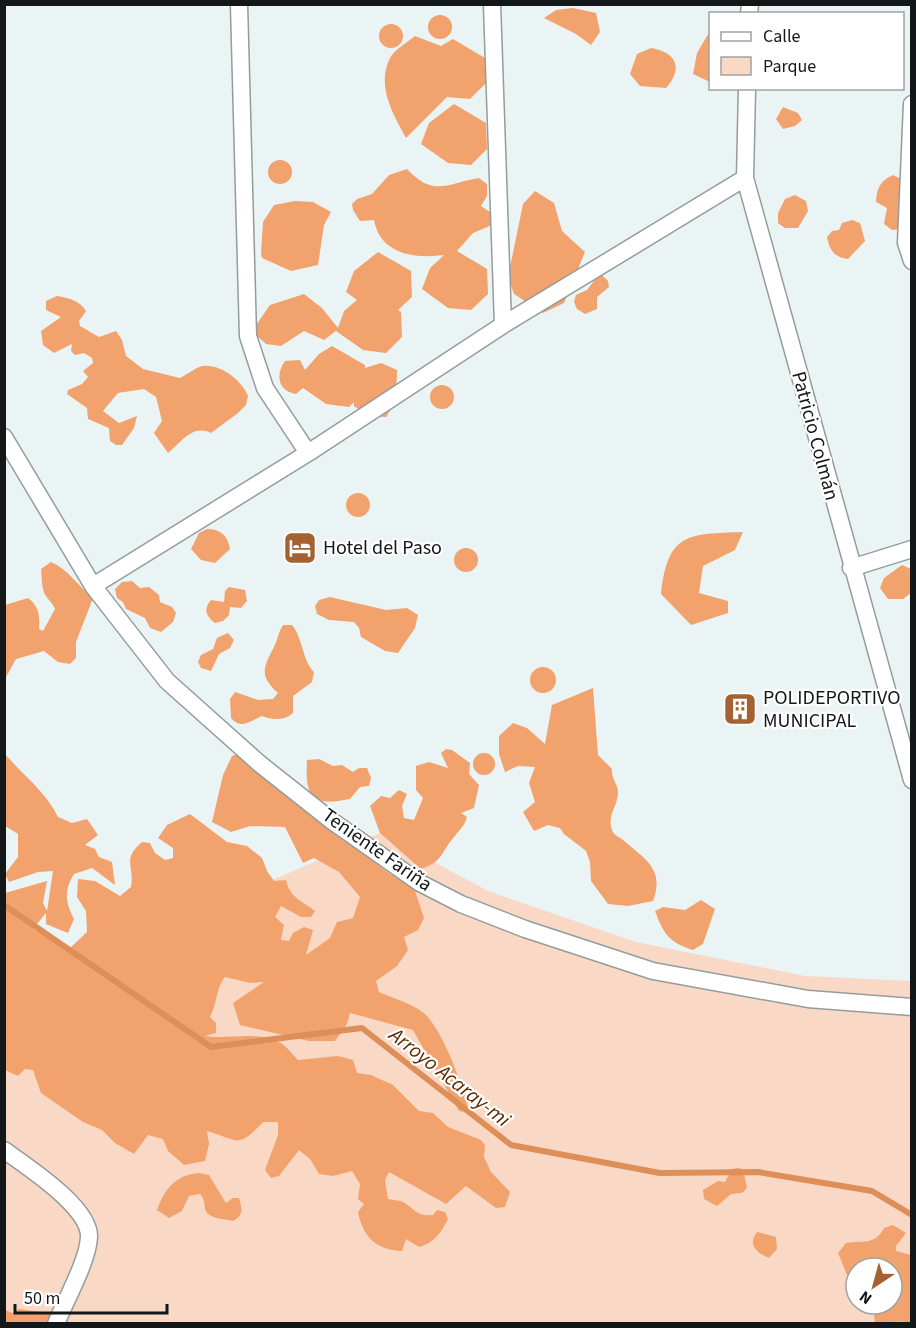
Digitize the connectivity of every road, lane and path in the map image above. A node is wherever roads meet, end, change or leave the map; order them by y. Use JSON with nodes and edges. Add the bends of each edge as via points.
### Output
{"nodes":[{"id":1,"x":239,"y":4,"type":"edge"},
{"id":2,"x":492,"y":4,"type":"edge"},
{"id":3,"x":747,"y":90,"type":"edge"},
{"id":4,"x":912,"y":104,"type":"edge"},
{"id":5,"x":745,"y":178,"type":"junction"},
{"id":6,"x":912,"y":261,"type":"edge"},
{"id":7,"x":503,"y":326,"type":"junction"},
{"id":8,"x":4,"y":437,"type":"edge"},
{"id":9,"x":308,"y":453,"type":"junction"},
{"id":10,"x":912,"y":549,"type":"edge"},
{"id":11,"x":851,"y":568,"type":"junction"},
{"id":12,"x":93,"y":586,"type":"junction"},
{"id":13,"x":912,"y":780,"type":"edge"},
{"id":14,"x":912,"y":1007,"type":"edge"},
{"id":15,"x":4,"y":1150,"type":"edge"},
{"id":16,"x":56,"y":1323,"type":"edge"}],
"edges":[{"from":1,"to":9,"type":"street","via":[[248,336],[265,388]]},
{"from":2,"to":7,"type":"street"},
{"from":3,"to":5,"type":"street","name":"Patricio Colmán"},
{"from":4,"to":6,"type":"street","via":[[906,243]]},
{"from":5,"to":7,"type":"street"},
{"from":5,"to":11,"type":"street","name":"Patricio Colmán"},
{"from":7,"to":9,"type":"street"},
{"from":8,"to":12,"type":"street","name":"Teniente Fariña"},
{"from":9,"to":12,"type":"street"},
{"from":10,"to":11,"type":"street"},
{"from":11,"to":13,"type":"street","name":"Patricio Colmán"},
{"from":12,"to":14,"type":"street","name":"Teniente Fariña","via":[[167,681],[260,764],[332,821],[420,883],[451,899],[525,929],[653,971],[808,999]]},
{"from":15,"to":16,"type":"street","via":[[68,1201],[82,1217],[89,1236]]}]}
